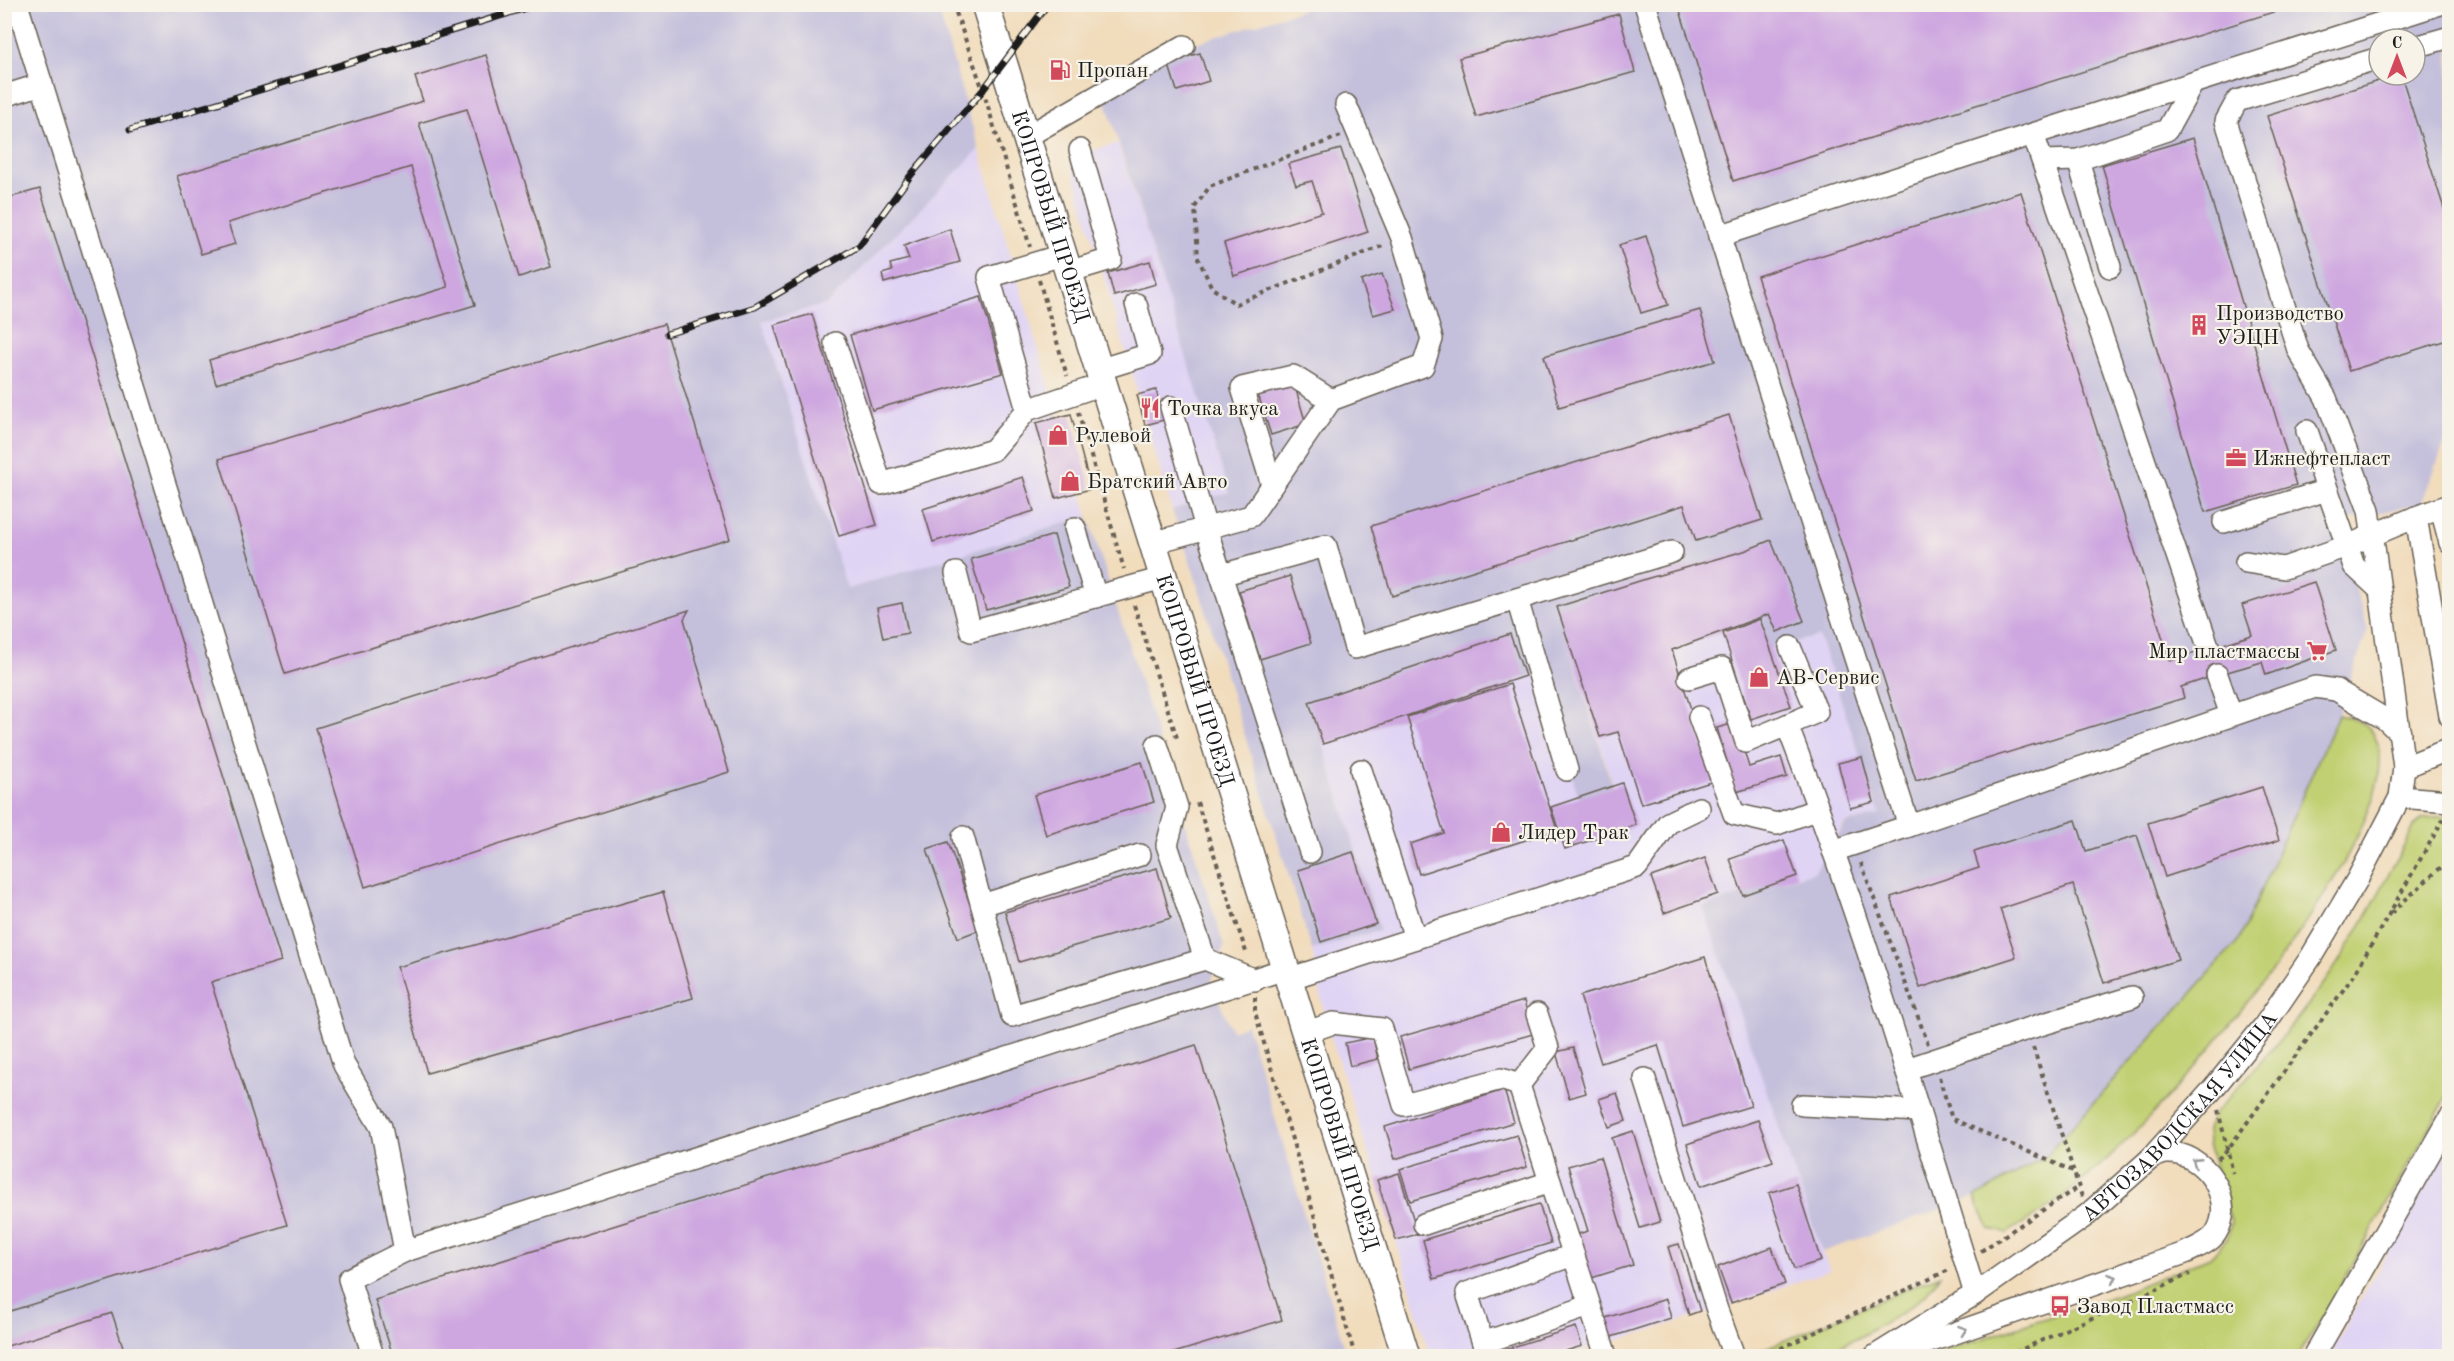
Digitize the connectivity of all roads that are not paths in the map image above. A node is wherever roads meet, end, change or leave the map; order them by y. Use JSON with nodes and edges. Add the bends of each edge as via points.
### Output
{"nodes":[{"id":1,"x":17,"y":4,"type":"edge"},
{"id":2,"x":985,"y":4,"type":"edge"},
{"id":3,"x":1645,"y":4,"type":"edge"},
{"id":4,"x":2440,"y":4,"type":"edge"},
{"id":5,"x":2450,"y":36,"type":"edge"},
{"id":6,"x":2427,"y":43,"type":"edge"},
{"id":7,"x":1185,"y":46,"type":"dead end"},
{"id":8,"x":2367,"y":62,"type":"edge"},
{"id":9,"x":2193,"y":83,"type":"junction"},
{"id":10,"x":42,"y":84,"type":"junction"},
{"id":11,"x":4,"y":96,"type":"edge"},
{"id":12,"x":1346,"y":105,"type":"dead end"},
{"id":13,"x":2034,"y":134,"type":"junction"},
{"id":14,"x":1026,"y":136,"type":"junction"},
{"id":15,"x":1080,"y":150,"type":"dead end"},
{"id":16,"x":2078,"y":160,"type":"junction"},
{"id":17,"x":2043,"y":161,"type":"junction"},
{"id":18,"x":1719,"y":236,"type":"junction"},
{"id":19,"x":1065,"y":263,"type":"junction"},
{"id":20,"x":2110,"y":267,"type":"dead end"},
{"id":21,"x":1136,"y":304,"type":"dead end"},
{"id":22,"x":835,"y":343,"type":"dead end"},
{"id":23,"x":1101,"y":377,"type":"junction"},
{"id":24,"x":1331,"y":400,"type":"junction"},
{"id":25,"x":1171,"y":407,"type":"dead end"},
{"id":26,"x":1027,"y":410,"type":"junction"},
{"id":27,"x":2307,"y":430,"type":"dead end"},
{"id":28,"x":1272,"y":485,"type":"junction"},
{"id":29,"x":2327,"y":490,"type":"junction"},
{"id":30,"x":2445,"y":507,"type":"edge"},
{"id":31,"x":2416,"y":517,"type":"junction"},
{"id":32,"x":2224,"y":522,"type":"dead end"},
{"id":33,"x":1075,"y":528,"type":"dead end"},
{"id":34,"x":1206,"y":528,"type":"junction"},
{"id":35,"x":2373,"y":536,"type":"junction"},
{"id":36,"x":1152,"y":543,"type":"junction"},
{"id":37,"x":2450,"y":543,"type":"edge"},
{"id":38,"x":2347,"y":546,"type":"junction"},
{"id":39,"x":1672,"y":552,"type":"dead end"},
{"id":40,"x":2246,"y":562,"type":"dead end"},
{"id":41,"x":956,"y":573,"type":"dead end"},
{"id":42,"x":1221,"y":575,"type":"junction"},
{"id":43,"x":1163,"y":578,"type":"junction"},
{"id":44,"x":2380,"y":590,"type":"junction"},
{"id":45,"x":1096,"y":597,"type":"junction"},
{"id":46,"x":1517,"y":599,"type":"junction"},
{"id":47,"x":1790,"y":647,"type":"dead end"},
{"id":48,"x":2209,"y":649,"type":"dead end"},
{"id":49,"x":2217,"y":675,"type":"dead end"},
{"id":50,"x":1689,"y":678,"type":"dead end"},
{"id":51,"x":2231,"y":715,"type":"junction"},
{"id":52,"x":2450,"y":716,"type":"edge"},
{"id":53,"x":1699,"y":717,"type":"dead end"},
{"id":54,"x":1787,"y":725,"type":"junction"},
{"id":55,"x":2400,"y":733,"type":"junction"},
{"id":56,"x":1157,"y":745,"type":"dead end"},
{"id":57,"x":2450,"y":749,"type":"edge"},
{"id":58,"x":2404,"y":767,"type":"junction"},
{"id":59,"x":1361,"y":770,"type":"dead end"},
{"id":60,"x":1568,"y":770,"type":"dead end"},
{"id":61,"x":2400,"y":797,"type":"junction"},
{"id":62,"x":2450,"y":801,"type":"edge"},
{"id":63,"x":1699,"y":808,"type":"dead end"},
{"id":64,"x":1818,"y":809,"type":"junction"},
{"id":65,"x":1908,"y":826,"type":"junction"},
{"id":66,"x":963,"y":837,"type":"dead end"},
{"id":67,"x":1833,"y":850,"type":"junction"},
{"id":68,"x":1310,"y":852,"type":"dead end"},
{"id":69,"x":1140,"y":855,"type":"dead end"},
{"id":70,"x":982,"y":905,"type":"junction"},
{"id":71,"x":1414,"y":938,"type":"junction"},
{"id":72,"x":1205,"y":959,"type":"junction"},
{"id":73,"x":1287,"y":974,"type":"junction"},
{"id":74,"x":1255,"y":980,"type":"junction"},
{"id":75,"x":2132,"y":997,"type":"dead end"},
{"id":76,"x":1537,"y":1014,"type":"dead end"},
{"id":77,"x":1305,"y":1033,"type":"junction"},
{"id":78,"x":1907,"y":1069,"type":"junction"},
{"id":79,"x":1645,"y":1079,"type":"dead end"},
{"id":80,"x":1519,"y":1085,"type":"junction"},
{"id":81,"x":1802,"y":1105,"type":"dead end"},
{"id":82,"x":1919,"y":1111,"type":"junction"},
{"id":83,"x":2450,"y":1118,"type":"edge"},
{"id":84,"x":2150,"y":1159,"type":"junction"},
{"id":85,"x":1550,"y":1182,"type":"junction"},
{"id":86,"x":1424,"y":1224,"type":"dead end"},
{"id":87,"x":405,"y":1251,"type":"junction"},
{"id":88,"x":1573,"y":1254,"type":"junction"},
{"id":89,"x":1975,"y":1294,"type":"junction"},
{"id":90,"x":1589,"y":1306,"type":"junction"},
{"id":91,"x":373,"y":1356,"type":"edge"},
{"id":92,"x":1406,"y":1356,"type":"edge"},
{"id":93,"x":1606,"y":1356,"type":"edge"},
{"id":94,"x":1734,"y":1356,"type":"edge"},
{"id":95,"x":1875,"y":1356,"type":"edge"},
{"id":96,"x":1888,"y":1356,"type":"edge"},
{"id":97,"x":2314,"y":1356,"type":"edge"}],
"edges":[{"from":1,"to":10,"type":"street"},
{"from":2,"to":14,"type":"main road","name":"КОПРОВЫЙ ПРОЕЗД"},
{"from":3,"to":18,"type":"street"},
{"from":4,"to":9,"type":"street"},
{"from":5,"to":6,"type":"street"},
{"from":7,"to":14,"type":"street"},
{"from":8,"to":35,"type":"street","name":"АВТОЗАВОДСКАЯ УЛИЦА","via":[[2237,101],[2226,121],[2298,350],[2326,398],[2369,510]]},
{"from":9,"to":13,"type":"street"},
{"from":9,"to":16,"type":"street","via":[[2167,130]]},
{"from":10,"to":11,"type":"street"},
{"from":10,"to":87,"type":"street","via":[[344,1065],[381,1127]]},
{"from":12,"to":24,"type":"street","via":[[1402,238],[1432,339],[1423,366]]},
{"from":13,"to":17,"type":"street"},
{"from":13,"to":18,"type":"street"},
{"from":14,"to":19,"type":"main road","name":"КОПРОВЫЙ ПРОЕЗД"},
{"from":15,"to":19,"type":"street","via":[[1111,259]]},
{"from":16,"to":17,"type":"street"},
{"from":16,"to":20,"type":"street"},
{"from":17,"to":48,"type":"street"},
{"from":18,"to":65,"type":"street"},
{"from":19,"to":23,"type":"main road","name":"КОПРОВЫЙ ПРОЕЗД"},
{"from":19,"to":26,"type":"street","via":[[1035,264],[989,277]]},
{"from":21,"to":23,"type":"street","via":[[1150,354]]},
{"from":22,"to":26,"type":"street","via":[[881,484],[993,450]]},
{"from":23,"to":26,"type":"street","via":[[1073,394]]},
{"from":23,"to":36,"type":"main road","name":"КОПРОВЫЙ ПРОЕЗД"},
{"from":24,"to":28,"type":"street"},
{"from":24,"to":28,"type":"street","via":[[1293,376],[1242,388]]},
{"from":25,"to":34,"type":"street"},
{"from":27,"to":29,"type":"street"},
{"from":28,"to":34,"type":"street","via":[[1251,516]]},
{"from":29,"to":32,"type":"street"},
{"from":29,"to":38,"type":"street"},
{"from":30,"to":31,"type":"street"},
{"from":30,"to":37,"type":"street"},
{"from":31,"to":35,"type":"street"},
{"from":31,"to":52,"type":"street"},
{"from":33,"to":45,"type":"street"},
{"from":34,"to":36,"type":"street"},
{"from":34,"to":42,"type":"street"},
{"from":35,"to":38,"type":"street"},
{"from":35,"to":44,"type":"street","name":"АВТОЗАВОДСКАЯ УЛИЦА"},
{"from":36,"to":43,"type":"main road","name":"КОПРОВЫЙ ПРОЕЗД"},
{"from":38,"to":40,"type":"street","via":[[2284,568]]},
{"from":38,"to":44,"type":"street","via":[[2354,566]]},
{"from":39,"to":46,"type":"street"},
{"from":41,"to":45,"type":"street","via":[[971,632]]},
{"from":42,"to":46,"type":"street","via":[[1326,546],[1355,648]]},
{"from":42,"to":68,"type":"street"},
{"from":43,"to":45,"type":"street"},
{"from":43,"to":73,"type":"main road","name":"КОПРОВЫЙ ПРОЕЗД"},
{"from":44,"to":55,"type":"street","name":"АВТОЗАВОДСКАЯ УЛИЦА"},
{"from":46,"to":60,"type":"street"},
{"from":47,"to":54,"type":"street","via":[[1817,712]]},
{"from":49,"to":51,"type":"street"},
{"from":50,"to":54,"type":"street","via":[[1722,668],[1746,742]]},
{"from":51,"to":55,"type":"street","via":[[2315,687],[2336,690],[2385,719]]},
{"from":51,"to":65,"type":"street"},
{"from":53,"to":64,"type":"street","via":[[1734,814],[1777,824]]},
{"from":54,"to":64,"type":"street"},
{"from":55,"to":58,"type":"street","name":"АВТОЗАВОДСКАЯ УЛИЦА"},
{"from":56,"to":72,"type":"street","via":[[1177,807],[1167,845]]},
{"from":57,"to":58,"type":"street"},
{"from":58,"to":61,"type":"street","name":"АВТОЗАВОДСКАЯ УЛИЦА"},
{"from":59,"to":71,"type":"street"},
{"from":61,"to":62,"type":"street"},
{"from":61,"to":84,"type":"street","name":"АВТОЗАВОДСКАЯ УЛИЦА","via":[[2357,880],[2271,1016]]},
{"from":63,"to":71,"type":"street","via":[[1668,823],[1637,867]]},
{"from":64,"to":67,"type":"street"},
{"from":65,"to":67,"type":"street"},
{"from":66,"to":70,"type":"street"},
{"from":67,"to":78,"type":"street"},
{"from":69,"to":70,"type":"street"},
{"from":70,"to":72,"type":"street","via":[[1012,1016]]},
{"from":71,"to":73,"type":"street"},
{"from":72,"to":74,"type":"street"},
{"from":73,"to":74,"type":"street"},
{"from":73,"to":77,"type":"main road","name":"КОПРОВЫЙ ПРОЕЗД"},
{"from":74,"to":87,"type":"street"},
{"from":75,"to":78,"type":"street"},
{"from":76,"to":80,"type":"street","via":[[1548,1048]]},
{"from":77,"to":80,"type":"street","via":[[1332,1023],[1382,1029],[1404,1105],[1501,1079]]},
{"from":77,"to":92,"type":"main road","name":"КОПРОВЫЙ ПРОЕЗД"},
{"from":78,"to":82,"type":"street"},
{"from":79,"to":94,"type":"street"},
{"from":80,"to":85,"type":"street"},
{"from":81,"to":82,"type":"street"},
{"from":82,"to":89,"type":"street"},
{"from":83,"to":97,"type":"street"},
{"from":84,"to":89,"type":"street","name":"АВТОЗАВОДСКАЯ УЛИЦА","via":[[2087,1215]]},
{"from":96,"to":84,"type":"street","one_way":true,"via":[[2204,1244],[2216,1234],[2221,1218],[2221,1201],[2207,1170],[2181,1154],[2165,1153]]},
{"from":85,"to":86,"type":"street"},
{"from":85,"to":88,"type":"street"},
{"from":87,"to":91,"type":"street","via":[[349,1279]]},
{"from":88,"to":90,"type":"street"},
{"from":88,"to":90,"type":"street","via":[[1467,1293],[1483,1343]]},
{"from":89,"to":95,"type":"street","name":"АВТОЗАВОДСКАЯ УЛИЦА"},
{"from":90,"to":93,"type":"street"}]}
